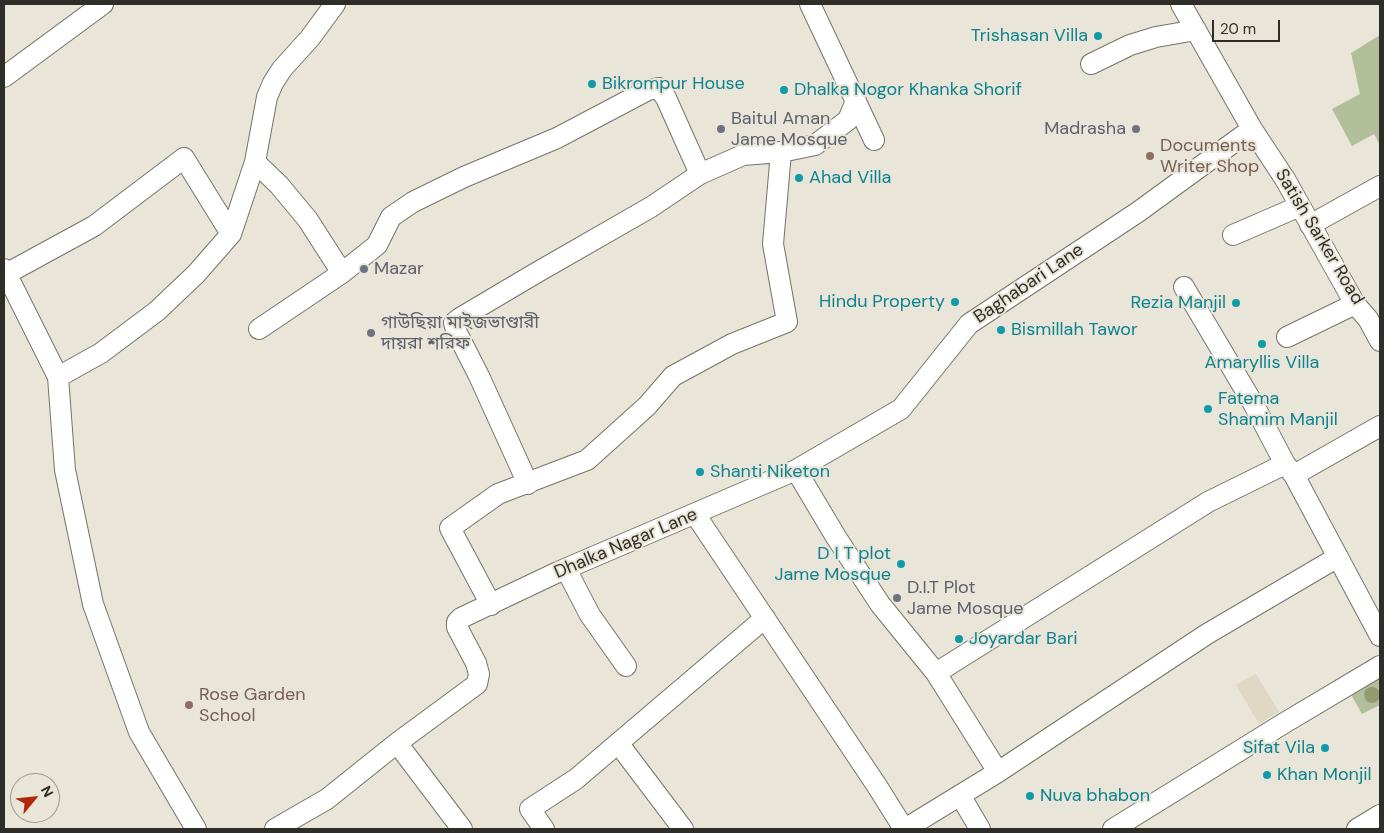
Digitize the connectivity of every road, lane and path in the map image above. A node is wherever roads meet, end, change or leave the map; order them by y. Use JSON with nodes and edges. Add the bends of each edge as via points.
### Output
{"nodes":[{"id":1,"x":103,"y":4,"type":"edge"},
{"id":2,"x":335,"y":4,"type":"edge"},
{"id":3,"x":810,"y":4,"type":"edge"},
{"id":4,"x":1181,"y":4,"type":"edge"},
{"id":5,"x":1196,"y":30,"type":"junction"},
{"id":6,"x":1091,"y":64,"type":"dead end"},
{"id":7,"x":4,"y":77,"type":"edge"},
{"id":8,"x":856,"y":101,"type":"junction"},
{"id":9,"x":1252,"y":129,"type":"junction"},
{"id":10,"x":874,"y":140,"type":"dead end"},
{"id":11,"x":781,"y":152,"type":"junction"},
{"id":12,"x":255,"y":162,"type":"junction"},
{"id":13,"x":700,"y":174,"type":"junction"},
{"id":14,"x":1380,"y":186,"type":"edge"},
{"id":15,"x":1300,"y":206,"type":"junction"},
{"id":16,"x":1310,"y":225,"type":"junction"},
{"id":17,"x":231,"y":234,"type":"junction"},
{"id":18,"x":1233,"y":235,"type":"dead end"},
{"id":19,"x":5,"y":272,"type":"edge"},
{"id":20,"x":342,"y":273,"type":"junction"},
{"id":21,"x":1184,"y":287,"type":"dead end"},
{"id":22,"x":1355,"y":304,"type":"junction"},
{"id":23,"x":259,"y":329,"type":"dead end"},
{"id":24,"x":1287,"y":337,"type":"dead end"},
{"id":25,"x":1380,"y":341,"type":"edge"},
{"id":26,"x":58,"y":377,"type":"junction"},
{"id":27,"x":1380,"y":426,"type":"edge"},
{"id":28,"x":1289,"y":469,"type":"junction"},
{"id":29,"x":796,"y":470,"type":"junction"},
{"id":30,"x":528,"y":484,"type":"junction"},
{"id":31,"x":695,"y":514,"type":"junction"},
{"id":32,"x":1338,"y":557,"type":"junction"},
{"id":33,"x":566,"y":569,"type":"junction"},
{"id":34,"x":491,"y":605,"type":"junction"},
{"id":35,"x":765,"y":618,"type":"junction"},
{"id":36,"x":1380,"y":636,"type":"edge"},
{"id":37,"x":626,"y":666,"type":"dead end"},
{"id":38,"x":1380,"y":666,"type":"edge"},
{"id":39,"x":936,"y":673,"type":"junction"},
{"id":40,"x":397,"y":743,"type":"junction"},
{"id":41,"x":618,"y":743,"type":"junction"},
{"id":42,"x":998,"y":772,"type":"junction"},
{"id":43,"x":960,"y":795,"type":"junction"},
{"id":44,"x":1380,"y":815,"type":"edge"},
{"id":45,"x":196,"y":829,"type":"edge"},
{"id":46,"x":276,"y":829,"type":"edge"},
{"id":47,"x":462,"y":829,"type":"edge"},
{"id":48,"x":544,"y":829,"type":"edge"},
{"id":49,"x":683,"y":829,"type":"edge"},
{"id":50,"x":905,"y":829,"type":"edge"},
{"id":51,"x":980,"y":829,"type":"edge"},
{"id":52,"x":1112,"y":829,"type":"edge"},
{"id":53,"x":1357,"y":829,"type":"edge"}],
"edges":[{"from":1,"to":7,"type":"street"},
{"from":2,"to":12,"type":"street","via":[[273,82],[267,97]]},
{"from":3,"to":8,"type":"street"},
{"from":4,"to":5,"type":"street","name":"Satish Sarker Road"},
{"from":5,"to":6,"type":"street","via":[[1130,45]]},
{"from":5,"to":9,"type":"street","name":"Satish Sarker Road"},
{"from":8,"to":10,"type":"street"},
{"from":8,"to":11,"type":"street","via":[[848,120],[815,145]]},
{"from":9,"to":15,"type":"street","name":"Satish Sarker Road"},
{"from":9,"to":29,"type":"street","name":"Baghabari Lane","via":[[1138,212],[969,324],[901,409]]},
{"from":11,"to":13,"type":"street","via":[[743,155]]},
{"from":11,"to":30,"type":"street","via":[[773,244],[786,323],[732,344],[673,376],[647,406],[587,460]]},
{"from":12,"to":17,"type":"street"},
{"from":12,"to":20,"type":"street","via":[[308,220]]},
{"from":13,"to":20,"type":"street","via":[[666,98],[659,88],[648,90],[557,138],[413,202],[391,217],[377,245]]},
{"from":13,"to":30,"type":"street","via":[[651,208],[454,323]]},
{"from":14,"to":16,"type":"street"},
{"from":15,"to":16,"type":"street","name":"Satish Sarker Road"},
{"from":15,"to":18,"type":"street"},
{"from":16,"to":22,"type":"street","name":"Satish Sarker Road"},
{"from":17,"to":19,"type":"street","via":[[184,158],[94,226]]},
{"from":17,"to":26,"type":"street","via":[[157,311],[101,353]]},
{"from":19,"to":26,"type":"street"},
{"from":20,"to":23,"type":"street"},
{"from":21,"to":28,"type":"street"},
{"from":22,"to":24,"type":"street"},
{"from":22,"to":25,"type":"street","name":"Satish Sarker Road"},
{"from":26,"to":45,"type":"street","via":[[65,470],[93,604],[139,732]]},
{"from":27,"to":28,"type":"street"},
{"from":28,"to":32,"type":"street"},
{"from":28,"to":39,"type":"street","via":[[1208,502]]},
{"from":29,"to":31,"type":"street","name":"Dhalka Nagar Lane"},
{"from":29,"to":39,"type":"street","via":[[880,604]]},
{"from":30,"to":34,"type":"street","via":[[498,494],[450,528]]},
{"from":31,"to":33,"type":"street","name":"Dhalka Nagar Lane"},
{"from":31,"to":35,"type":"street"},
{"from":32,"to":36,"type":"street"},
{"from":32,"to":42,"type":"street","via":[[1207,634]]},
{"from":33,"to":34,"type":"street","name":"Dhalka Nagar Lane"},
{"from":33,"to":37,"type":"street","via":[[590,615]]},
{"from":34,"to":40,"type":"street","name":"Dhalka Nagar Lane","via":[[457,622],[476,663],[477,684]]},
{"from":35,"to":41,"type":"street"},
{"from":35,"to":50,"type":"street"},
{"from":38,"to":52,"type":"street"},
{"from":39,"to":42,"type":"street"},
{"from":40,"to":46,"type":"street","via":[[328,799]]},
{"from":40,"to":47,"type":"street"},
{"from":41,"to":48,"type":"street","via":[[576,779],[530,809]]},
{"from":41,"to":49,"type":"street"},
{"from":42,"to":43,"type":"street"},
{"from":43,"to":50,"type":"street"},
{"from":43,"to":51,"type":"street"},
{"from":44,"to":53,"type":"street"}]}
